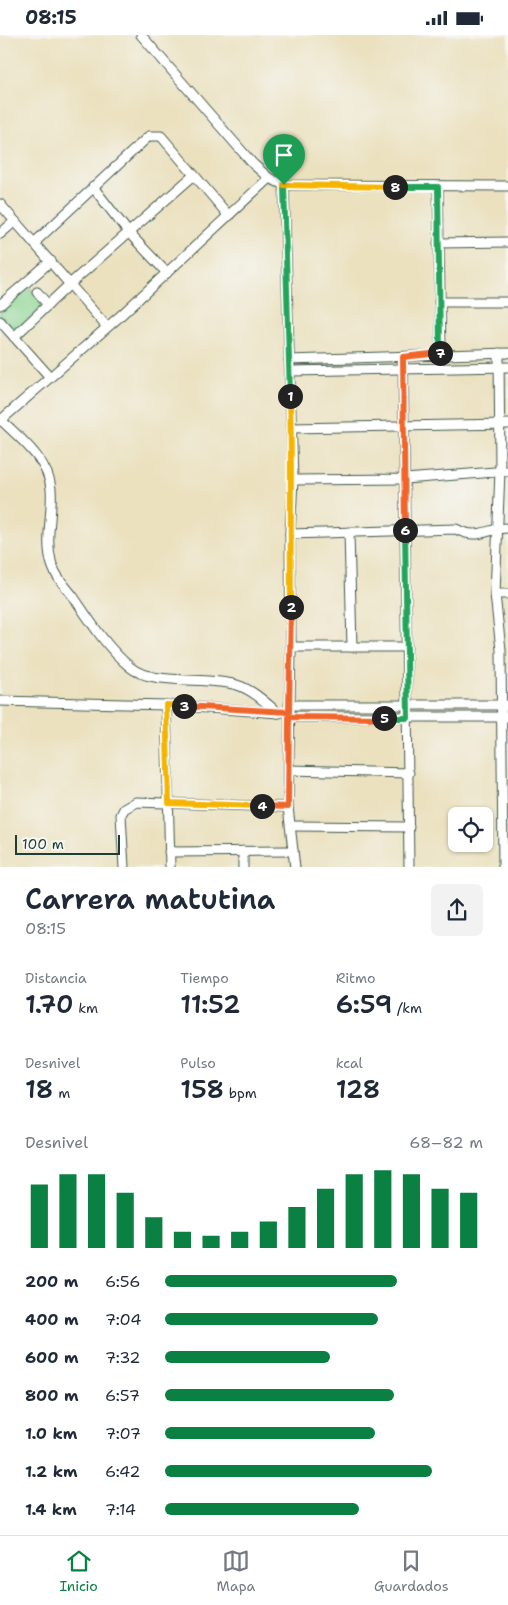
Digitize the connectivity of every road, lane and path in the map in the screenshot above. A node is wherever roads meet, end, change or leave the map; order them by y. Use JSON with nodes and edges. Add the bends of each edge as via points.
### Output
{"nodes":[{"id":1,"x":141,"y":35,"type":"edge"},
{"id":2,"x":192,"y":176,"type":"junction"},
{"id":3,"x":269,"y":178,"type":"junction"},
{"id":4,"x":284,"y":185,"type":"junction"},
{"id":5,"x":508,"y":186,"type":"edge"},
{"id":6,"x":93,"y":187,"type":"junction"},
{"id":7,"x":438,"y":187,"type":"junction"},
{"id":8,"x":0,"y":204,"type":"edge"},
{"id":9,"x":229,"y":216,"type":"junction"},
{"id":10,"x":15,"y":221,"type":"junction"},
{"id":11,"x":128,"y":232,"type":"junction"},
{"id":12,"x":0,"y":234,"type":"edge"},
{"id":13,"x":34,"y":243,"type":"junction"},
{"id":14,"x":438,"y":243,"type":"junction"},
{"id":15,"x":508,"y":243,"type":"edge"},
{"id":16,"x":51,"y":261,"type":"junction"},
{"id":17,"x":167,"y":273,"type":"junction"},
{"id":18,"x":71,"y":283,"type":"junction"},
{"id":19,"x":37,"y":292,"type":"dead end"},
{"id":20,"x":439,"y":302,"type":"junction"},
{"id":21,"x":508,"y":302,"type":"edge"},
{"id":22,"x":0,"y":305,"type":"edge"},
{"id":23,"x":48,"y":305,"type":"junction"},
{"id":24,"x":1,"y":324,"type":"edge"},
{"id":25,"x":107,"y":327,"type":"junction"},
{"id":26,"x":14,"y":337,"type":"junction"},
{"id":27,"x":441,"y":353,"type":"junction"},
{"id":28,"x":504,"y":353,"type":"edge"},
{"id":29,"x":403,"y":357,"type":"junction"},
{"id":30,"x":289,"y":360,"type":"junction"},
{"id":31,"x":503,"y":367,"type":"edge"},
{"id":32,"x":404,"y":369,"type":"junction"},
{"id":33,"x":290,"y":371,"type":"junction"},
{"id":34,"x":50,"y":377,"type":"junction"},
{"id":35,"x":0,"y":408,"type":"edge"},
{"id":36,"x":2,"y":419,"type":"edge"},
{"id":37,"x":503,"y":424,"type":"edge"},
{"id":38,"x":404,"y":426,"type":"junction"},
{"id":39,"x":291,"y":428,"type":"junction"},
{"id":40,"x":504,"y":471,"type":"edge"},
{"id":41,"x":405,"y":479,"type":"junction"},
{"id":42,"x":293,"y":480,"type":"junction"},
{"id":43,"x":503,"y":528,"type":"edge"},
{"id":44,"x":405,"y":529,"type":"junction"},
{"id":45,"x":349,"y":532,"type":"junction"},
{"id":46,"x":290,"y":534,"type":"junction"},
{"id":47,"x":495,"y":594,"type":"junction"},
{"id":48,"x":508,"y":594,"type":"edge"},
{"id":49,"x":291,"y":647,"type":"junction"},
{"id":50,"x":352,"y":647,"type":"junction"},
{"id":51,"x":407,"y":647,"type":"junction"},
{"id":52,"x":504,"y":650,"type":"edge"},
{"id":53,"x":0,"y":701,"type":"edge"},
{"id":54,"x":166,"y":705,"type":"junction"},
{"id":55,"x":505,"y":705,"type":"edge"},
{"id":56,"x":407,"y":706,"type":"junction"},
{"id":57,"x":289,"y":711,"type":"junction"},
{"id":58,"x":278,"y":713,"type":"junction"},
{"id":59,"x":505,"y":717,"type":"edge"},
{"id":60,"x":408,"y":718,"type":"junction"},
{"id":61,"x":289,"y":770,"type":"junction"},
{"id":62,"x":505,"y":772,"type":"edge"},
{"id":63,"x":409,"y":773,"type":"junction"},
{"id":64,"x":169,"y":803,"type":"junction"},
{"id":65,"x":288,"y":807,"type":"junction"},
{"id":66,"x":292,"y":826,"type":"junction"},
{"id":67,"x":505,"y":826,"type":"edge"},
{"id":68,"x":409,"y":827,"type":"junction"},
{"id":69,"x":242,"y":851,"type":"junction"},
{"id":70,"x":293,"y":851,"type":"junction"},
{"id":71,"x":170,"y":852,"type":"junction"},
{"id":72,"x":124,"y":867,"type":"edge"},
{"id":73,"x":170,"y":867,"type":"edge"},
{"id":74,"x":243,"y":867,"type":"edge"},
{"id":75,"x":295,"y":867,"type":"edge"},
{"id":76,"x":409,"y":867,"type":"edge"},
{"id":77,"x":503,"y":867,"type":"edge"}],
"edges":[{"from":1,"to":3,"type":"street","via":[[253,164]]},
{"from":2,"to":6,"type":"street","via":[[161,137],[149,136]]},
{"from":2,"to":9,"type":"street"},
{"from":2,"to":11,"type":"street"},
{"from":3,"to":4,"type":"street"},
{"from":3,"to":9,"type":"street"},
{"from":4,"to":7,"type":"street"},
{"from":4,"to":30,"type":"street"},
{"from":5,"to":7,"type":"street"},
{"from":6,"to":11,"type":"street"},
{"from":6,"to":13,"type":"street"},
{"from":7,"to":14,"type":"street"},
{"from":8,"to":10,"type":"street"},
{"from":9,"to":17,"type":"street"},
{"from":10,"to":12,"type":"street"},
{"from":10,"to":13,"type":"street"},
{"from":11,"to":17,"type":"street"},
{"from":11,"to":18,"type":"street"},
{"from":13,"to":16,"type":"street"},
{"from":14,"to":15,"type":"street"},
{"from":14,"to":20,"type":"street"},
{"from":16,"to":18,"type":"street"},
{"from":16,"to":22,"type":"street"},
{"from":17,"to":25,"type":"street"},
{"from":18,"to":23,"type":"street"},
{"from":18,"to":25,"type":"street"},
{"from":19,"to":23,"type":"street"},
{"from":20,"to":21,"type":"street"},
{"from":20,"to":27,"type":"street"},
{"from":23,"to":26,"type":"street"},
{"from":24,"to":26,"type":"street"},
{"from":25,"to":34,"type":"street"},
{"from":26,"to":34,"type":"street"},
{"from":27,"to":28,"type":"street"},
{"from":27,"to":29,"type":"street"},
{"from":28,"to":31,"type":"street"},
{"from":29,"to":30,"type":"street"},
{"from":29,"to":32,"type":"street"},
{"from":30,"to":33,"type":"street"},
{"from":31,"to":32,"type":"street"},
{"from":31,"to":37,"type":"street"},
{"from":32,"to":33,"type":"street"},
{"from":32,"to":38,"type":"street"},
{"from":33,"to":39,"type":"street"},
{"from":34,"to":36,"type":"street"},
{"from":35,"to":36,"type":"street"},
{"from":36,"to":58,"type":"street","via":[[45,470],[51,489],[51,562],[59,578],[89,621],[131,668],[151,677],[200,679],[238,686]]},
{"from":37,"to":38,"type":"street"},
{"from":37,"to":40,"type":"street"},
{"from":38,"to":39,"type":"street"},
{"from":38,"to":41,"type":"street"},
{"from":39,"to":42,"type":"street"},
{"from":40,"to":41,"type":"street"},
{"from":40,"to":43,"type":"street"},
{"from":41,"to":42,"type":"street"},
{"from":41,"to":44,"type":"street"},
{"from":42,"to":46,"type":"street"},
{"from":43,"to":44,"type":"street","via":[[475,535],[456,529]]},
{"from":43,"to":47,"type":"street"},
{"from":44,"to":45,"type":"street"},
{"from":44,"to":51,"type":"street"},
{"from":45,"to":46,"type":"street"},
{"from":45,"to":50,"type":"street"},
{"from":46,"to":49,"type":"street"},
{"from":47,"to":48,"type":"street"},
{"from":47,"to":52,"type":"street"},
{"from":49,"to":50,"type":"street"},
{"from":49,"to":57,"type":"street"},
{"from":50,"to":51,"type":"street"},
{"from":51,"to":56,"type":"street"},
{"from":52,"to":55,"type":"street"},
{"from":53,"to":54,"type":"street"},
{"from":54,"to":58,"type":"street"},
{"from":54,"to":64,"type":"street"},
{"from":55,"to":56,"type":"street"},
{"from":55,"to":59,"type":"street"},
{"from":56,"to":57,"type":"street"},
{"from":56,"to":60,"type":"street"},
{"from":57,"to":58,"type":"street"},
{"from":57,"to":60,"type":"street"},
{"from":57,"to":61,"type":"street"},
{"from":59,"to":60,"type":"street"},
{"from":59,"to":62,"type":"street"},
{"from":60,"to":63,"type":"street"},
{"from":61,"to":63,"type":"street"},
{"from":61,"to":65,"type":"street"},
{"from":62,"to":67,"type":"street"},
{"from":63,"to":68,"type":"street"},
{"from":64,"to":65,"type":"street"},
{"from":64,"to":71,"type":"street"},
{"from":64,"to":72,"type":"street","via":[[136,803],[124,809],[121,815]]},
{"from":65,"to":66,"type":"street"},
{"from":66,"to":68,"type":"street"},
{"from":66,"to":70,"type":"street"},
{"from":67,"to":77,"type":"street"},
{"from":68,"to":76,"type":"street"},
{"from":69,"to":70,"type":"street"},
{"from":69,"to":71,"type":"street"},
{"from":69,"to":74,"type":"street"},
{"from":70,"to":75,"type":"street"},
{"from":71,"to":73,"type":"street"}]}
